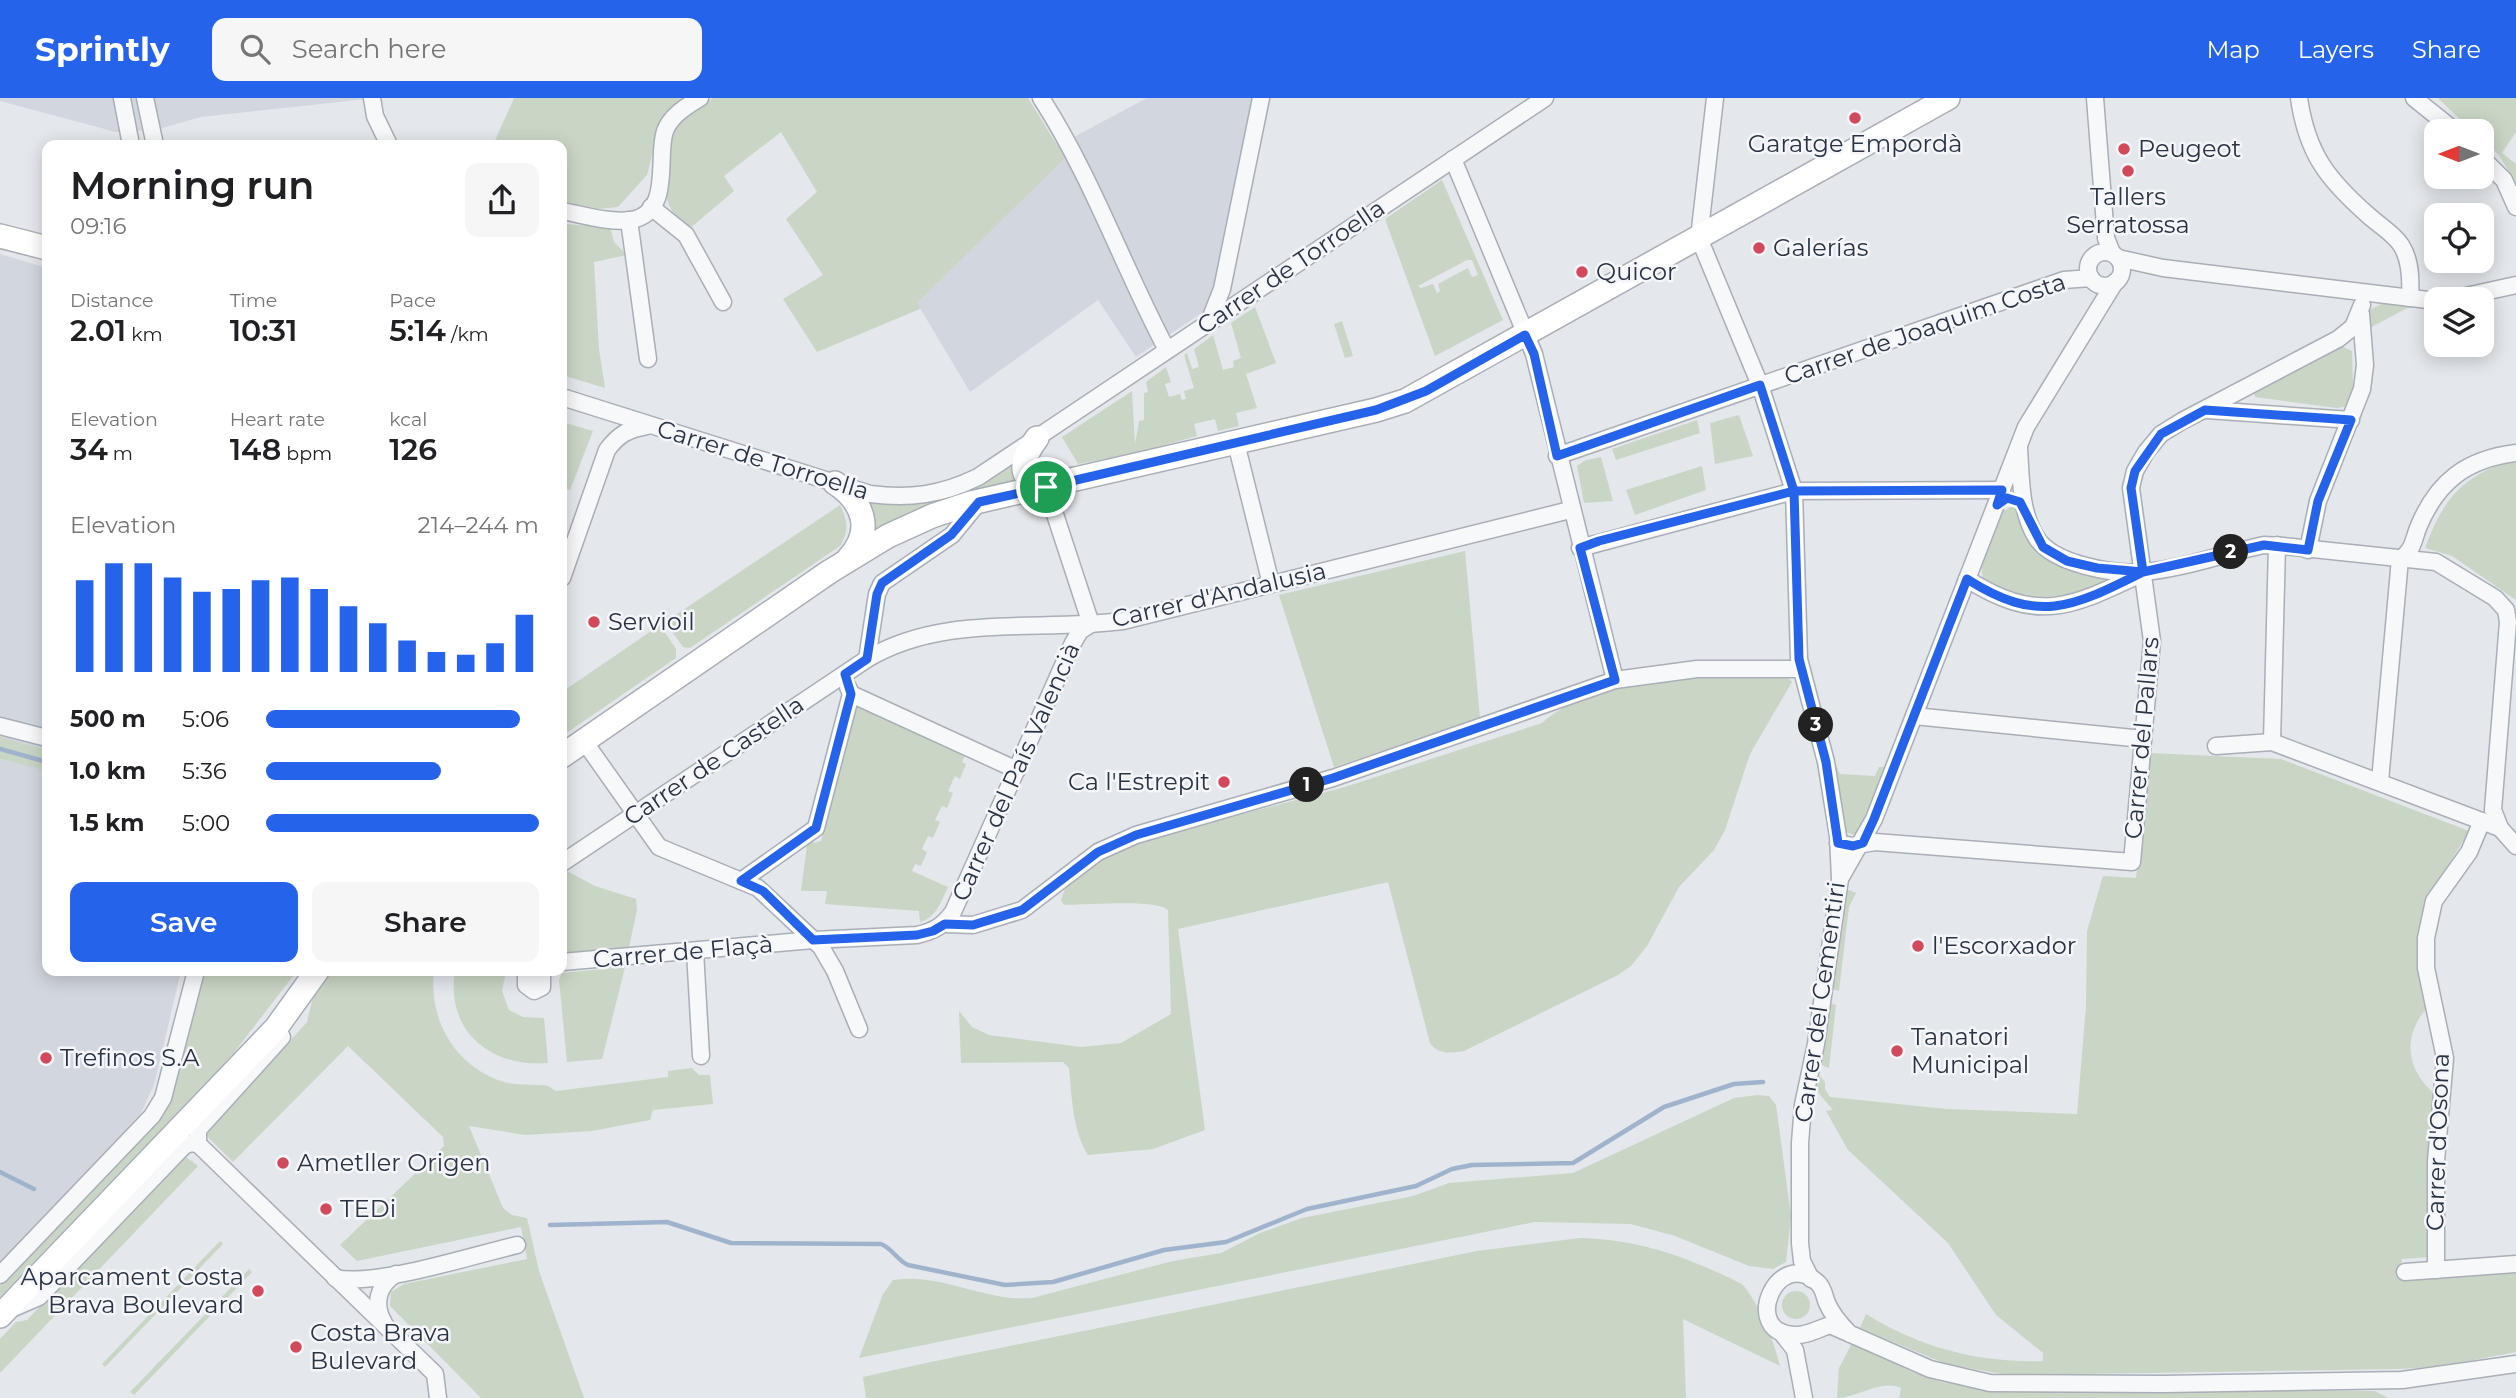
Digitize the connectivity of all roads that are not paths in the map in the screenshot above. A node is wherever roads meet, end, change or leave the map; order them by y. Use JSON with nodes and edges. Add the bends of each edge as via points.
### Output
{"nodes":[{"id":1,"x":122,"y":98,"type":"edge"},
{"id":2,"x":145,"y":98,"type":"edge"},
{"id":3,"x":372,"y":98,"type":"edge"},
{"id":4,"x":700,"y":98,"type":"edge"},
{"id":5,"x":1041,"y":98,"type":"edge"},
{"id":6,"x":1261,"y":98,"type":"edge"},
{"id":7,"x":1524,"y":98,"type":"edge"},
{"id":8,"x":1545,"y":98,"type":"edge"},
{"id":9,"x":1716,"y":98,"type":"edge"},
{"id":10,"x":1948,"y":98,"type":"edge"},
{"id":11,"x":2095,"y":98,"type":"edge"},
{"id":12,"x":2300,"y":98,"type":"edge"},
{"id":13,"x":2414,"y":98,"type":"edge"},
{"id":14,"x":2440,"y":119,"type":"edge"},
{"id":15,"x":1492,"y":133,"type":"junction"},
{"id":16,"x":130,"y":140,"type":"edge"},
{"id":17,"x":154,"y":140,"type":"edge"},
{"id":18,"x":387,"y":140,"type":"edge"},
{"id":19,"x":1453,"y":159,"type":"junction"},
{"id":20,"x":2494,"y":170,"type":"edge"},
{"id":21,"x":651,"y":207,"type":"junction"},
{"id":22,"x":2516,"y":207,"type":"edge"},
{"id":23,"x":567,"y":212,"type":"edge"},
{"id":24,"x":629,"y":220,"type":"junction"},
{"id":25,"x":0,"y":236,"type":"edge"},
{"id":26,"x":1699,"y":238,"type":"junction"},
{"id":27,"x":42,"y":247,"type":"edge"},
{"id":28,"x":2108,"y":273,"type":"junction"},
{"id":29,"x":2516,"y":285,"type":"edge"},
{"id":30,"x":2494,"y":290,"type":"edge"},
{"id":31,"x":2410,"y":298,"type":"junction"},
{"id":32,"x":2364,"y":299,"type":"junction"},
{"id":33,"x":2424,"y":300,"type":"edge"},
{"id":34,"x":723,"y":302,"type":"dead end"},
{"id":35,"x":1209,"y":322,"type":"junction"},
{"id":36,"x":1525,"y":335,"type":"junction"},
{"id":37,"x":2338,"y":338,"type":"junction"},
{"id":38,"x":1167,"y":350,"type":"junction"},
{"id":39,"x":648,"y":359,"type":"dead end"},
{"id":40,"x":2365,"y":365,"type":"junction"},
{"id":41,"x":2252,"y":384,"type":"junction"},
{"id":42,"x":1760,"y":385,"type":"junction"},
{"id":43,"x":567,"y":399,"type":"edge"},
{"id":44,"x":2205,"y":410,"type":"junction"},
{"id":45,"x":2263,"y":413,"type":"junction"},
{"id":46,"x":2351,"y":420,"type":"junction"},
{"id":47,"x":647,"y":426,"type":"junction"},
{"id":48,"x":1037,"y":438,"type":"junction"},
{"id":49,"x":1236,"y":443,"type":"junction"},
{"id":50,"x":2019,"y":449,"type":"junction"},
{"id":51,"x":2516,"y":453,"type":"edge"},
{"id":52,"x":1557,"y":456,"type":"junction"},
{"id":53,"x":835,"y":482,"type":"junction"},
{"id":54,"x":1046,"y":487,"type":"junction"},
{"id":55,"x":1794,"y":491,"type":"junction"},
{"id":56,"x":1999,"y":497,"type":"junction"},
{"id":57,"x":979,"y":502,"type":"junction"},
{"id":58,"x":2025,"y":509,"type":"junction"},
{"id":59,"x":1570,"y":510,"type":"junction"},
{"id":60,"x":2277,"y":545,"type":"junction"},
{"id":61,"x":1580,"y":548,"type":"junction"},
{"id":62,"x":2308,"y":550,"type":"junction"},
{"id":63,"x":2400,"y":559,"type":"junction"},
{"id":64,"x":567,"y":564,"type":"edge"},
{"id":65,"x":844,"y":564,"type":"junction"},
{"id":66,"x":2143,"y":572,"type":"junction"},
{"id":67,"x":1967,"y":579,"type":"junction"},
{"id":68,"x":1271,"y":584,"type":"junction"},
{"id":69,"x":1091,"y":624,"type":"junction"},
{"id":70,"x":2511,"y":651,"type":"edge"},
{"id":71,"x":867,"y":659,"type":"junction"},
{"id":72,"x":1801,"y":669,"type":"junction"},
{"id":73,"x":845,"y":674,"type":"junction"},
{"id":74,"x":1615,"y":680,"type":"junction"},
{"id":75,"x":851,"y":694,"type":"junction"},
{"id":76,"x":1914,"y":716,"type":"junction"},
{"id":77,"x":3,"y":726,"type":"edge"},
{"id":78,"x":42,"y":737,"type":"edge"},
{"id":79,"x":2143,"y":739,"type":"junction"},
{"id":80,"x":584,"y":741,"type":"junction"},
{"id":81,"x":2272,"y":742,"type":"junction"},
{"id":82,"x":2216,"y":747,"type":"dead end"},
{"id":83,"x":567,"y":753,"type":"edge"},
{"id":84,"x":1017,"y":770,"type":"junction"},
{"id":85,"x":2380,"y":781,"type":"junction"},
{"id":86,"x":635,"y":814,"type":"junction"},
{"id":87,"x":2482,"y":821,"type":"junction"},
{"id":88,"x":2500,"y":828,"type":"junction"},
{"id":89,"x":1838,"y":843,"type":"junction"},
{"id":90,"x":1863,"y":843,"type":"junction"},
{"id":91,"x":2516,"y":846,"type":"edge"},
{"id":92,"x":567,"y":860,"type":"edge"},
{"id":93,"x":1840,"y":879,"type":"junction"},
{"id":94,"x":741,"y":881,"type":"junction"},
{"id":95,"x":945,"y":924,"type":"junction"},
{"id":96,"x":813,"y":940,"type":"junction"},
{"id":97,"x":695,"y":951,"type":"junction"},
{"id":98,"x":567,"y":962,"type":"edge"},
{"id":99,"x":195,"y":976,"type":"edge"},
{"id":100,"x":314,"y":976,"type":"edge"},
{"id":101,"x":526,"y":976,"type":"edge"},
{"id":102,"x":542,"y":976,"type":"edge"},
{"id":103,"x":304,"y":992,"type":"junction"},
{"id":104,"x":859,"y":1029,"type":"dead end"},
{"id":105,"x":701,"y":1056,"type":"dead end"},
{"id":106,"x":198,"y":1144,"type":"junction"},
{"id":107,"x":1800,"y":1242,"type":"junction"},
{"id":108,"x":517,"y":1245,"type":"dead end"},
{"id":109,"x":2516,"y":1264,"type":"edge"},
{"id":110,"x":2436,"y":1269,"type":"junction"},
{"id":111,"x":2405,"y":1272,"type":"dead end"},
{"id":112,"x":388,"y":1274,"type":"junction"},
{"id":113,"x":0,"y":1275,"type":"edge"},
{"id":114,"x":1789,"y":1276,"type":"junction"},
{"id":115,"x":335,"y":1278,"type":"junction"},
{"id":116,"x":1811,"y":1279,"type":"junction"},
{"id":117,"x":1827,"y":1303,"type":"junction"},
{"id":118,"x":365,"y":1307,"type":"junction"},
{"id":119,"x":2,"y":1313,"type":"edge"},
{"id":120,"x":387,"y":1328,"type":"junction"},
{"id":121,"x":1781,"y":1332,"type":"junction"},
{"id":122,"x":1811,"y":1332,"type":"junction"},
{"id":123,"x":1850,"y":1334,"type":"junction"},
{"id":124,"x":2516,"y":1364,"type":"edge"},
{"id":125,"x":1801,"y":1368,"type":"junction"},
{"id":126,"x":438,"y":1398,"type":"edge"},
{"id":127,"x":1804,"y":1398,"type":"edge"}],
"edges":[{"from":1,"to":16,"type":"street"},
{"from":2,"to":17,"type":"street"},
{"from":3,"to":18,"type":"street"},
{"from":4,"to":21,"type":"street","via":[[683,108],[665,130],[661,187]]},
{"from":5,"to":38,"type":"street","via":[[1070,144]]},
{"from":6,"to":35,"type":"street","via":[[1222,289]]},
{"from":7,"to":15,"type":"street"},
{"from":8,"to":15,"type":"street","name":"Carrer de Torroella"},
{"from":9,"to":26,"type":"street"},
{"from":10,"to":26,"type":"street"},
{"from":11,"to":28,"type":"street"},
{"from":12,"to":31,"type":"street","via":[[2308,139],[2326,173],[2402,247],[2410,275]]},
{"from":13,"to":14,"type":"street"},
{"from":15,"to":19,"type":"street","name":"Carrer de Torroella"},
{"from":19,"to":35,"type":"street","name":"Carrer de Torroella"},
{"from":19,"to":36,"type":"street"},
{"from":20,"to":22,"type":"street"},
{"from":21,"to":24,"type":"street","via":[[640,218]]},
{"from":21,"to":34,"type":"street","via":[[686,235]]},
{"from":23,"to":24,"type":"street"},
{"from":24,"to":39,"type":"street"},
{"from":25,"to":27,"type":"street"},
{"from":26,"to":36,"type":"street"},
{"from":26,"to":42,"type":"street","name":"Carrer del Cementiri"},
{"from":28,"to":32,"type":"street","name":"Carrer de Joaquim Costa","via":[[2143,265]]},
{"from":28,"to":42,"type":"street","name":"Carrer de Joaquim Costa","via":[[2064,280]]},
{"from":28,"to":50,"type":"street"},
{"from":29,"to":30,"type":"street"},
{"from":31,"to":32,"type":"street"},
{"from":31,"to":33,"type":"street"},
{"from":32,"to":37,"type":"street","via":[[2353,327]]},
{"from":32,"to":40,"type":"street","via":[[2360,322]]},
{"from":35,"to":38,"type":"street","name":"Carrer de Torroella"},
{"from":36,"to":49,"type":"street","via":[[1405,401]]},
{"from":36,"to":52,"type":"street","via":[[1534,354]]},
{"from":37,"to":40,"type":"street","via":[[2356,345]]},
{"from":37,"to":41,"type":"street","name":"Carrer del Pallars"},
{"from":38,"to":48,"type":"street","name":"Carrer de Torroella"},
{"from":40,"to":46,"type":"street"},
{"from":41,"to":44,"type":"street","name":"Carrer del Pallars"},
{"from":41,"to":45,"type":"street","via":[[2249,398]]},
{"from":42,"to":52,"type":"street","name":"Carrer de Joaquim Costa"},
{"from":42,"to":55,"type":"street","name":"Carrer del Cementiri"},
{"from":43,"to":47,"type":"street","name":"Carrer de Torroella"},
{"from":44,"to":45,"type":"street"},
{"from":44,"to":66,"type":"street","name":"Carrer del Pallars","via":[[2161,434],[2135,471],[2132,510]]},
{"from":45,"to":46,"type":"street"},
{"from":46,"to":62,"type":"street","via":[[2318,501]]},
{"from":47,"to":53,"type":"street","name":"Carrer de Torroella"},
{"from":47,"to":64,"type":"street","via":[[628,430],[607,450]]},
{"from":48,"to":53,"type":"street","name":"Carrer de Torroella","via":[[978,477],[938,493],[896,497]]},
{"from":48,"to":54,"type":"street","via":[[1024,459],[1024,471],[1027,480]]},
{"from":49,"to":54,"type":"street"},
{"from":49,"to":68,"type":"street"},
{"from":50,"to":56,"type":"street"},
{"from":50,"to":58,"type":"street"},
{"from":51,"to":63,"type":"street","via":[[2469,464],[2446,482],[2413,546]]},
{"from":52,"to":59,"type":"street"},
{"from":53,"to":65,"type":"street","via":[[856,501],[864,525],[858,548]]},
{"from":54,"to":57,"type":"street"},
{"from":54,"to":69,"type":"street"},
{"from":55,"to":56,"type":"street"},
{"from":55,"to":61,"type":"street"},
{"from":55,"to":72,"type":"street","name":"Carrer del Cementiri"},
{"from":56,"to":58,"type":"street","via":[[2014,498]]},
{"from":56,"to":67,"type":"street"},
{"from":57,"to":65,"type":"street","via":[[888,536]]},
{"from":57,"to":71,"type":"street","via":[[951,535],[882,583]]},
{"from":58,"to":66,"type":"street","via":[[2035,536],[2053,554],[2097,568]]},
{"from":59,"to":61,"type":"street"},
{"from":59,"to":68,"type":"street","name":"Carrer d'Andalusia"},
{"from":60,"to":62,"type":"street"},
{"from":60,"to":66,"type":"street"},
{"from":60,"to":81,"type":"street"},
{"from":61,"to":74,"type":"street"},
{"from":62,"to":63,"type":"street"},
{"from":63,"to":70,"type":"street","via":[[2436,562],[2495,598],[2508,615]]},
{"from":63,"to":85,"type":"street"},
{"from":65,"to":80,"type":"street"},
{"from":66,"to":67,"type":"street","via":[[2081,601],[2047,607],[1999,599]]},
{"from":66,"to":79,"type":"street","name":"Carrer del Pallars","via":[[2152,641]]},
{"from":67,"to":76,"type":"street"},
{"from":68,"to":69,"type":"street","name":"Carrer d'Andalusia","via":[[1123,621]]},
{"from":69,"to":71,"type":"street","name":"Carrer d'Andalusia","via":[[1016,624],[932,634],[889,645]]},
{"from":69,"to":84,"type":"street","name":"Carrer del País Valencià","via":[[1073,643]]},
{"from":70,"to":88,"type":"street","via":[[2493,810]]},
{"from":71,"to":73,"type":"street","name":"Carrer de Castella"},
{"from":72,"to":74,"type":"street","name":"Carrer de Flaçà","via":[[1697,669]]},
{"from":72,"to":89,"type":"street","name":"Carrer del Cementiri","via":[[1826,762]]},
{"from":73,"to":75,"type":"street"},
{"from":73,"to":86,"type":"street","name":"Carrer de Castella"},
{"from":74,"to":95,"type":"street","name":"Carrer de Flaçà","via":[[1333,778],[1136,835],[1098,852],[1022,910],[973,925]]},
{"from":75,"to":84,"type":"street"},
{"from":75,"to":94,"type":"street","via":[[814,831]]},
{"from":76,"to":79,"type":"street"},
{"from":76,"to":90,"type":"street"},
{"from":77,"to":78,"type":"street"},
{"from":79,"to":90,"type":"street","name":"Carrer del Pallars","via":[[2132,862]]},
{"from":80,"to":83,"type":"street"},
{"from":80,"to":86,"type":"street"},
{"from":81,"to":82,"type":"street"},
{"from":81,"to":85,"type":"street"},
{"from":84,"to":95,"type":"street","name":"Carrer del País Valencià"},
{"from":85,"to":87,"type":"street"},
{"from":86,"to":92,"type":"street","name":"Carrer de Castella"},
{"from":86,"to":94,"type":"street","via":[[659,847]]},
{"from":87,"to":88,"type":"street"},
{"from":87,"to":110,"type":"street","name":"Carrer d'Osona","via":[[2469,852],[2434,901],[2426,938],[2426,968],[2445,1058],[2436,1161]]},
{"from":88,"to":91,"type":"street"},
{"from":89,"to":90,"type":"street"},
{"from":89,"to":93,"type":"street","name":"Carrer del Cementiri"},
{"from":90,"to":93,"type":"street"},
{"from":93,"to":107,"type":"street","name":"Carrer del Cementiri","via":[[1803,1105]]},
{"from":94,"to":96,"type":"street","via":[[763,891]]},
{"from":95,"to":96,"type":"street","name":"Carrer de Flaçà","via":[[917,935]]},
{"from":96,"to":97,"type":"street","name":"Carrer de Flaçà"},
{"from":96,"to":104,"type":"street","via":[[835,971]]},
{"from":97,"to":98,"type":"street","name":"Carrer de Flaçà"},
{"from":97,"to":105,"type":"street"},
{"from":99,"to":113,"type":"street","via":[[163,1098],[152,1116]]},
{"from":100,"to":103,"type":"street"},
{"from":101,"to":102,"type":"street","via":[[526,985],[534,991],[542,987]]},
{"from":103,"to":106,"type":"street","via":[[297,1017],[198,1130]]},
{"from":103,"to":119,"type":"street","via":[[225,1084]]},
{"from":106,"to":115,"type":"street"},
{"from":106,"to":119,"type":"street","via":[[184,1146],[39,1297]]},
{"from":107,"to":114,"type":"street","name":"Carrer del Cementiri"},
{"from":107,"to":116,"type":"street","name":"Carrer del Cementiri"},
{"from":108,"to":112,"type":"street"},
{"from":109,"to":110,"type":"street"},
{"from":110,"to":111,"type":"street"},
{"from":112,"to":115,"type":"street"},
{"from":112,"to":118,"type":"street","via":[[364,1293]]},
{"from":112,"to":120,"type":"street","via":[[377,1301]]},
{"from":114,"to":116,"type":"street"},
{"from":114,"to":121,"type":"street","via":[[1778,1281],[1767,1298],[1768,1315]]},
{"from":115,"to":118,"type":"street"},
{"from":116,"to":117,"type":"street","via":[[1824,1292]]},
{"from":117,"to":122,"type":"street","via":[[1826,1314]]},
{"from":117,"to":123,"type":"street"},
{"from":118,"to":120,"type":"street"},
{"from":120,"to":126,"type":"street","via":[[435,1374]]},
{"from":121,"to":122,"type":"street"},
{"from":121,"to":125,"type":"street"},
{"from":122,"to":123,"type":"street","via":[[1830,1325]]},
{"from":122,"to":125,"type":"street"},
{"from":123,"to":124,"type":"street","via":[[1930,1369],[2021,1384],[2402,1380]]},
{"from":125,"to":127,"type":"street"}]}
